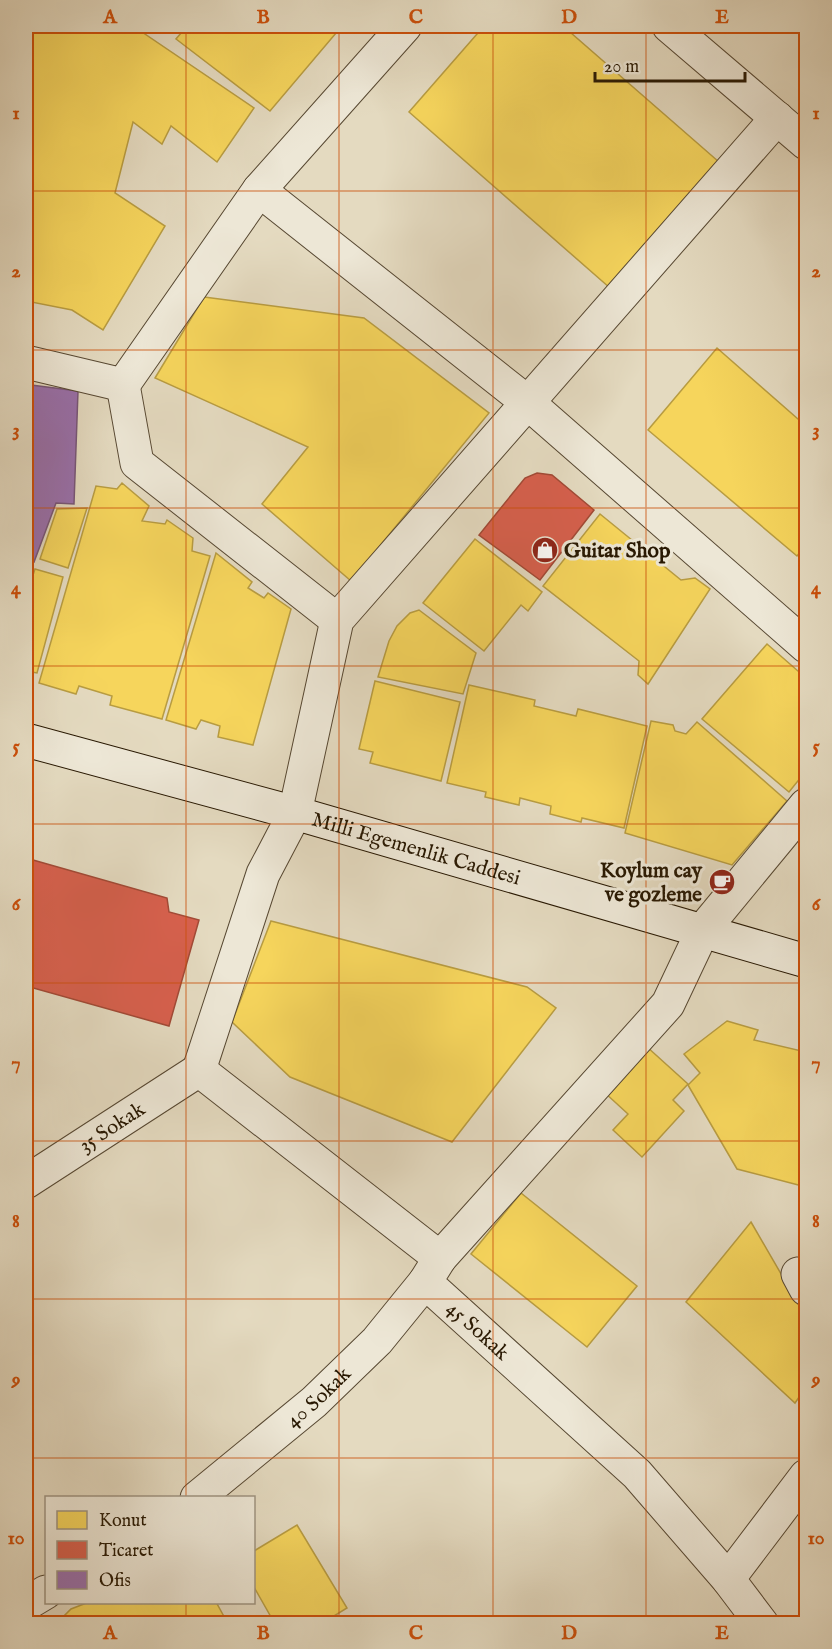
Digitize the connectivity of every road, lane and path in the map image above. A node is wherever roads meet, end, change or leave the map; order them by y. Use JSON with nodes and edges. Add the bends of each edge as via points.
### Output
{"nodes":[{"id":1,"x":405,"y":26,"type":"edge"},
{"id":2,"x":669,"y":26,"type":"edge"},
{"id":3,"x":777,"y":118,"type":"junction"},
{"id":4,"x":807,"y":143,"type":"edge"},
{"id":5,"x":259,"y":190,"type":"junction"},
{"id":6,"x":26,"y":362,"type":"edge"},
{"id":7,"x":123,"y":385,"type":"junction"},
{"id":8,"x":527,"y":402,"type":"junction"},
{"id":9,"x":337,"y":620,"type":"junction"},
{"id":10,"x":807,"y":646,"type":"edge"},
{"id":11,"x":26,"y":740,"type":"edge"},
{"id":12,"x":807,"y":805,"type":"edge"},
{"id":13,"x":295,"y":813,"type":"junction"},
{"id":14,"x":703,"y":930,"type":"junction"},
{"id":15,"x":807,"y":961,"type":"edge"},
{"id":16,"x":199,"y":1070,"type":"junction"},
{"id":17,"x":26,"y":1182,"type":"edge"},
{"id":18,"x":432,"y":1270,"type":"junction"},
{"id":19,"x":807,"y":1476,"type":"edge"},
{"id":20,"x":198,"y":1496,"type":"edge"},
{"id":21,"x":728,"y":1579,"type":"junction"},
{"id":22,"x":45,"y":1593,"type":"edge"},
{"id":23,"x":26,"y":1605,"type":"edge"},
{"id":24,"x":762,"y":1623,"type":"edge"}],
"edges":[{"from":1,"to":5,"type":"street"},
{"from":2,"to":3,"type":"street"},
{"from":3,"to":4,"type":"street"},
{"from":3,"to":8,"type":"street"},
{"from":5,"to":7,"type":"street"},
{"from":5,"to":8,"type":"street"},
{"from":6,"to":7,"type":"street"},
{"from":7,"to":9,"type":"street","via":[[137,463]]},
{"from":8,"to":9,"type":"street"},
{"from":8,"to":10,"type":"street"},
{"from":9,"to":13,"type":"street"},
{"from":11,"to":13,"type":"street","name":"Milli Egemenlik Caddesi"},
{"from":12,"to":14,"type":"street","name":"40 Sokak"},
{"from":13,"to":14,"type":"street","name":"Milli Egemenlik Caddesi"},
{"from":13,"to":16,"type":"street","via":[[264,874]]},
{"from":14,"to":15,"type":"street","name":"Milli Egemenlik Caddesi"},
{"from":14,"to":18,"type":"street","name":"40 Sokak","via":[[668,1004]]},
{"from":16,"to":17,"type":"street","name":"35 Sokak"},
{"from":16,"to":18,"type":"street","name":"45 Sokak"},
{"from":18,"to":20,"type":"street","name":"40 Sokak","via":[[377,1341],[314,1402]]},
{"from":18,"to":21,"type":"street","name":"45 Sokak","via":[[637,1474]]},
{"from":19,"to":21,"type":"street"},
{"from":21,"to":24,"type":"street","name":"45 Sokak"},
{"from":22,"to":23,"type":"street"}]}
